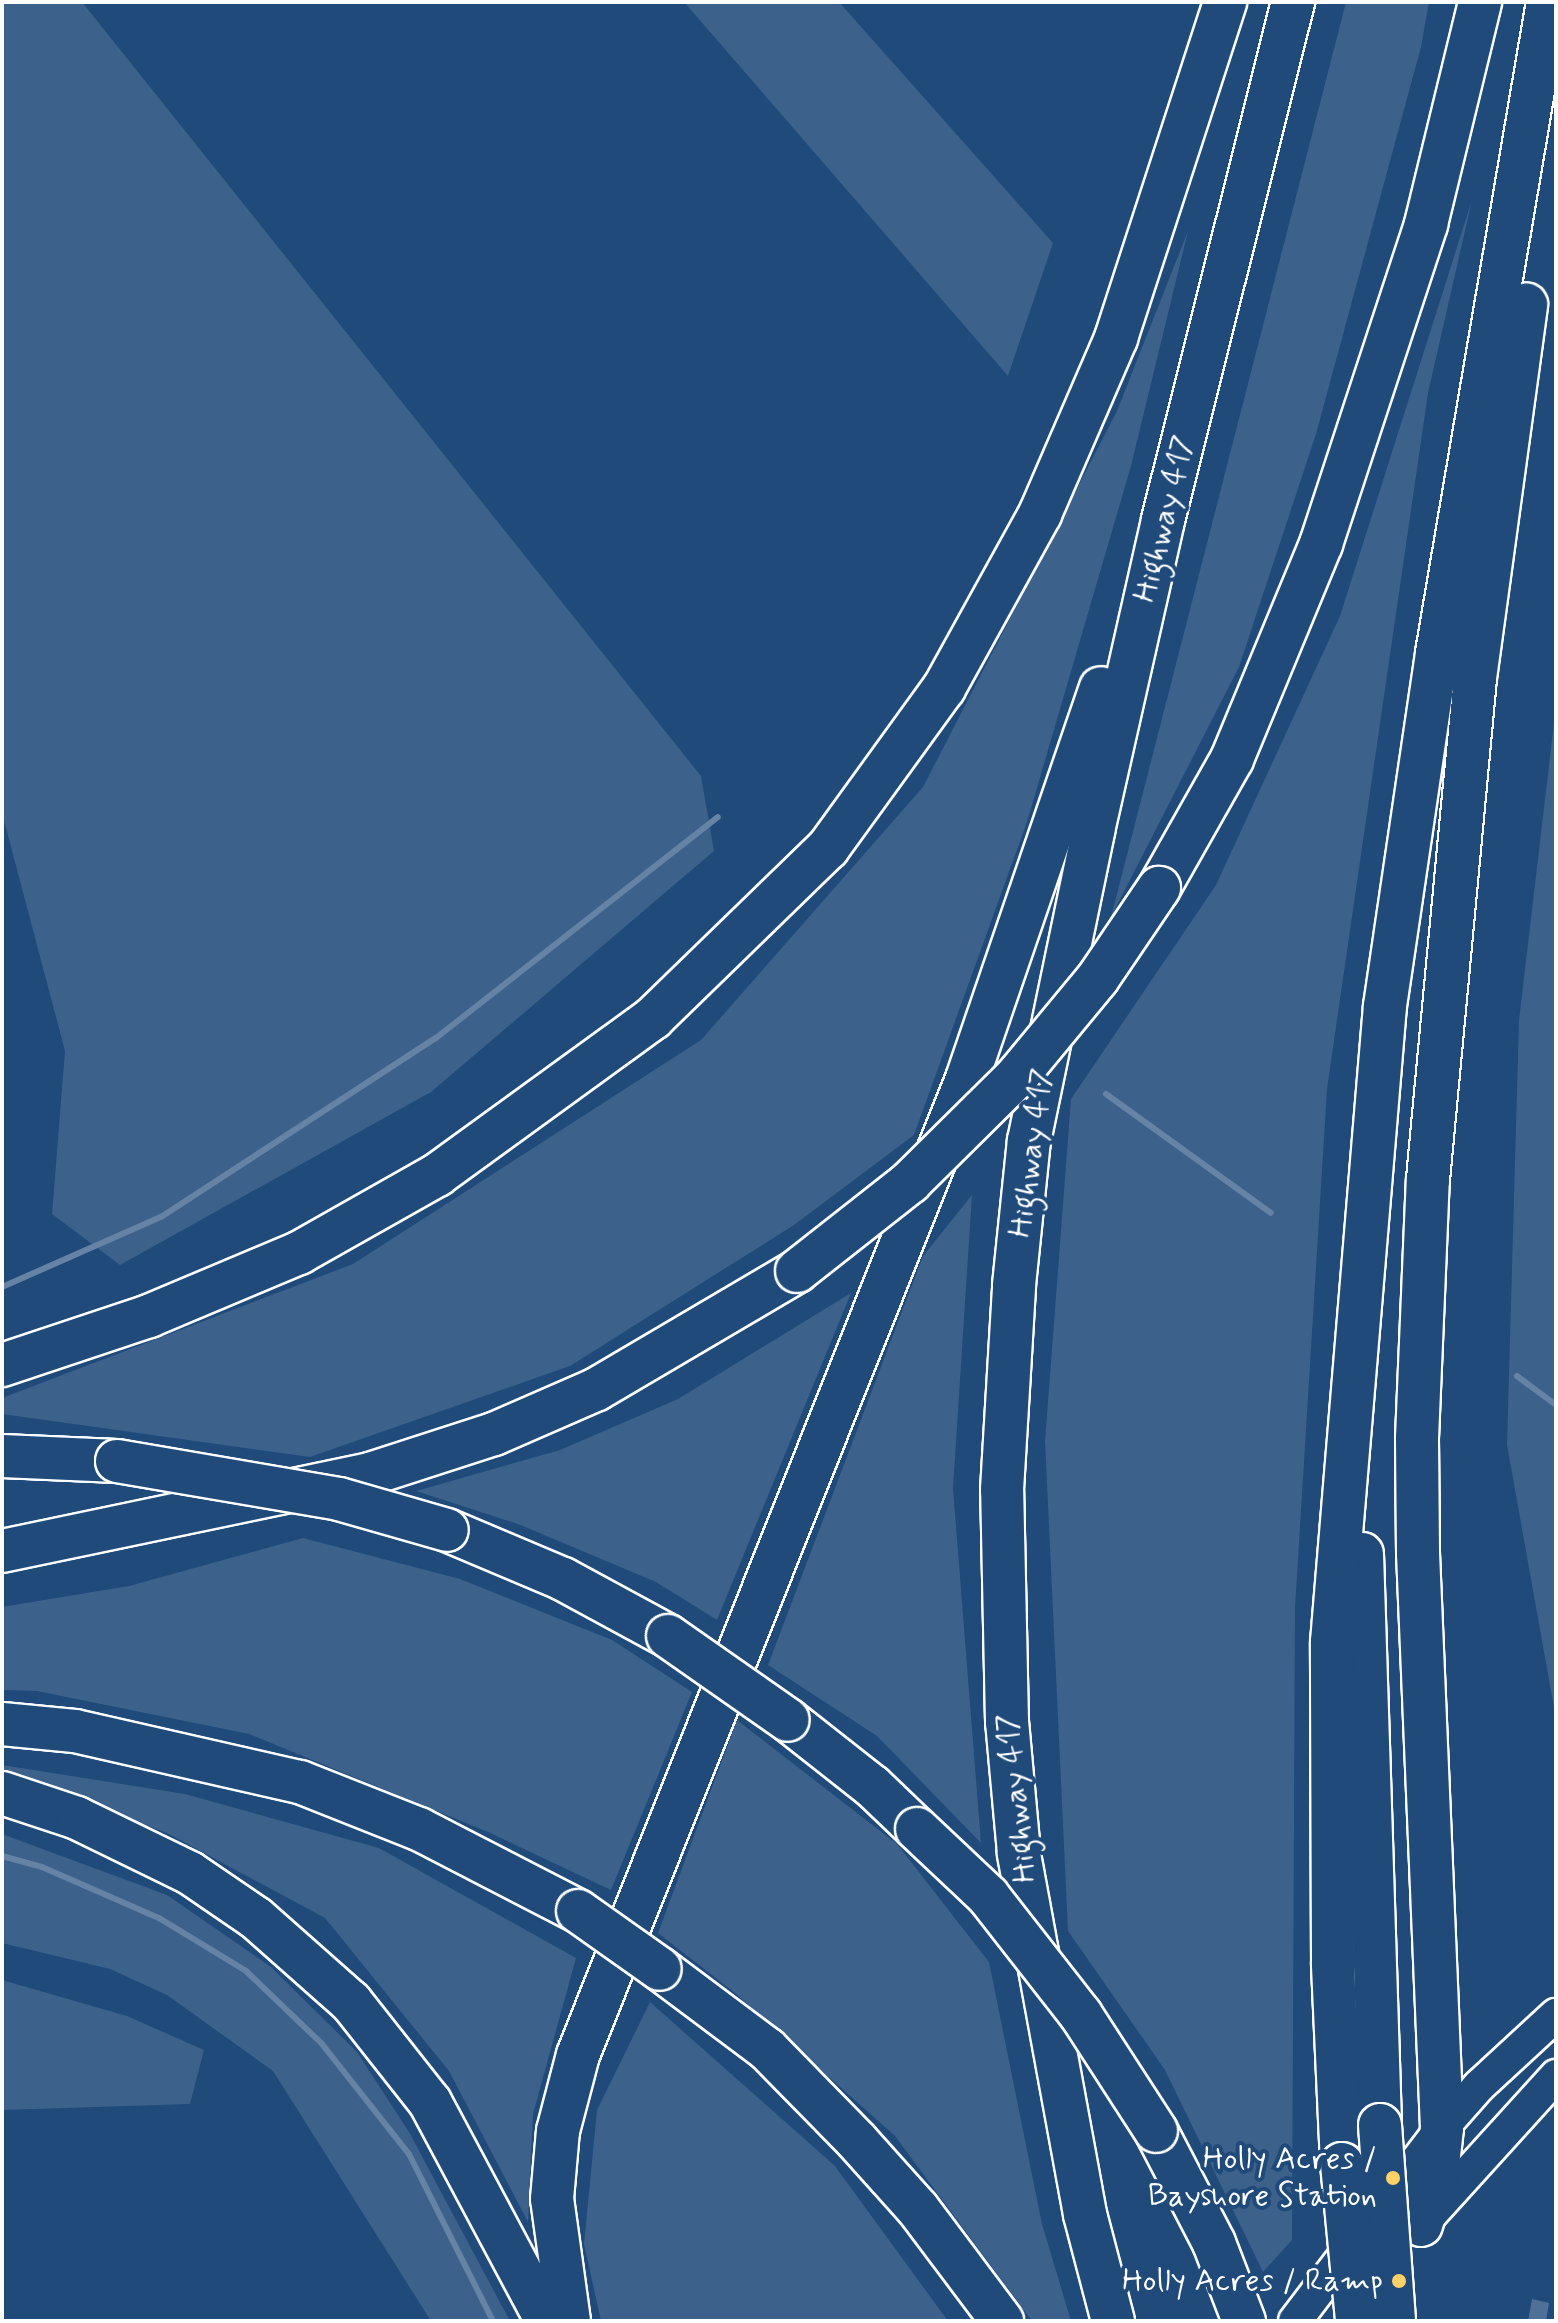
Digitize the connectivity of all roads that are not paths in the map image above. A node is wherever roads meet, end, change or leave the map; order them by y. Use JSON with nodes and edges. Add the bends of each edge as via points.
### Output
{"nodes":[{"id":1,"x":1225,"y":2,"type":"edge"},
{"id":2,"x":1293,"y":2,"type":"edge"},
{"id":3,"x":1480,"y":2,"type":"edge"},
{"id":4,"x":1548,"y":2,"type":"edge"},
{"id":5,"x":1556,"y":101,"type":"edge"},
{"id":6,"x":1189,"y":422,"type":"junction"},
{"id":7,"x":1358,"y":1294,"type":"junction"},
{"id":8,"x":2,"y":1365,"type":"edge"},
{"id":9,"x":2,"y":1456,"type":"edge"},
{"id":10,"x":2,"y":1551,"type":"edge"},
{"id":11,"x":2,"y":1724,"type":"edge"},
{"id":12,"x":2,"y":1793,"type":"edge"},
{"id":13,"x":1556,"y":2015,"type":"edge"},
{"id":14,"x":1556,"y":2076,"type":"edge"},
{"id":15,"x":1442,"y":2128,"type":"junction"},
{"id":16,"x":1421,"y":2225,"type":"junction"},
{"id":17,"x":547,"y":2321,"type":"edge"},
{"id":18,"x":569,"y":2321,"type":"edge"},
{"id":19,"x":1002,"y":2321,"type":"edge"},
{"id":20,"x":1113,"y":2321,"type":"edge"},
{"id":21,"x":1244,"y":2321,"type":"edge"},
{"id":22,"x":1295,"y":2321,"type":"edge"},
{"id":23,"x":1346,"y":2321,"type":"edge"},
{"id":24,"x":1357,"y":2321,"type":"edge"},
{"id":25,"x":1394,"y":2321,"type":"edge"}],
"edges":[{"from":1,"to":8,"type":"highway","via":[[1116,338],[1040,514],[944,688],[828,848],[653,1018],[437,1175],[299,1253],[149,1316]]},
{"from":2,"to":6,"type":"highway","name":"Highway 417"},
{"from":3,"to":10,"type":"highway","bridge":true,"via":[[1418,251],[1321,544],[1232,759],[1159,888],[1098,978],[1017,1076],[910,1182],[797,1271],[597,1389],[494,1434],[370,1474]]},
{"from":4,"to":7,"type":"highway","via":[[1437,653],[1396,929]]},
{"from":5,"to":15,"type":"highway","via":[[1475,678],[1428,1179],[1417,1438],[1418,1553]]},
{"from":6,"to":18,"type":"highway","via":[[967,1079],[578,2055],[558,2131],[552,2199]]},
{"from":6,"to":20,"type":"highway","name":"Highway 417","via":[[1093,831],[1029,1141],[1002,1490],[1007,1722],[1019,1853],[1085,2214]]},
{"from":7,"to":24,"type":"highway","bridge":true,"via":[[1332,1642],[1333,1963],[1342,2164]]},
{"from":7,"to":25,"type":"highway","bridge":true,"via":[[1366,1788]]},
{"from":9,"to":21,"type":"highway","bridge":true,"via":[[117,1461],[339,1499],[447,1530],[563,1579],[668,1636],[872,1786],[988,1896],[1081,2015],[1156,2131]]},
{"from":11,"to":19,"type":"highway","bridge":true,"via":[[104,1737],[300,1782],[419,1829],[578,1911],[767,2049],[918,2209]]},
{"from":12,"to":17,"type":"highway","via":[[77,1818],[190,1873],[267,1926],[351,2002],[430,2102]]},
{"from":13,"to":15,"type":"main road"},
{"from":14,"to":16,"type":"main road"},
{"from":15,"to":16,"type":"highway","via":[[1437,2174]]},
{"from":15,"to":22,"type":"main road"},
{"from":16,"to":23,"type":"main road"}]}
